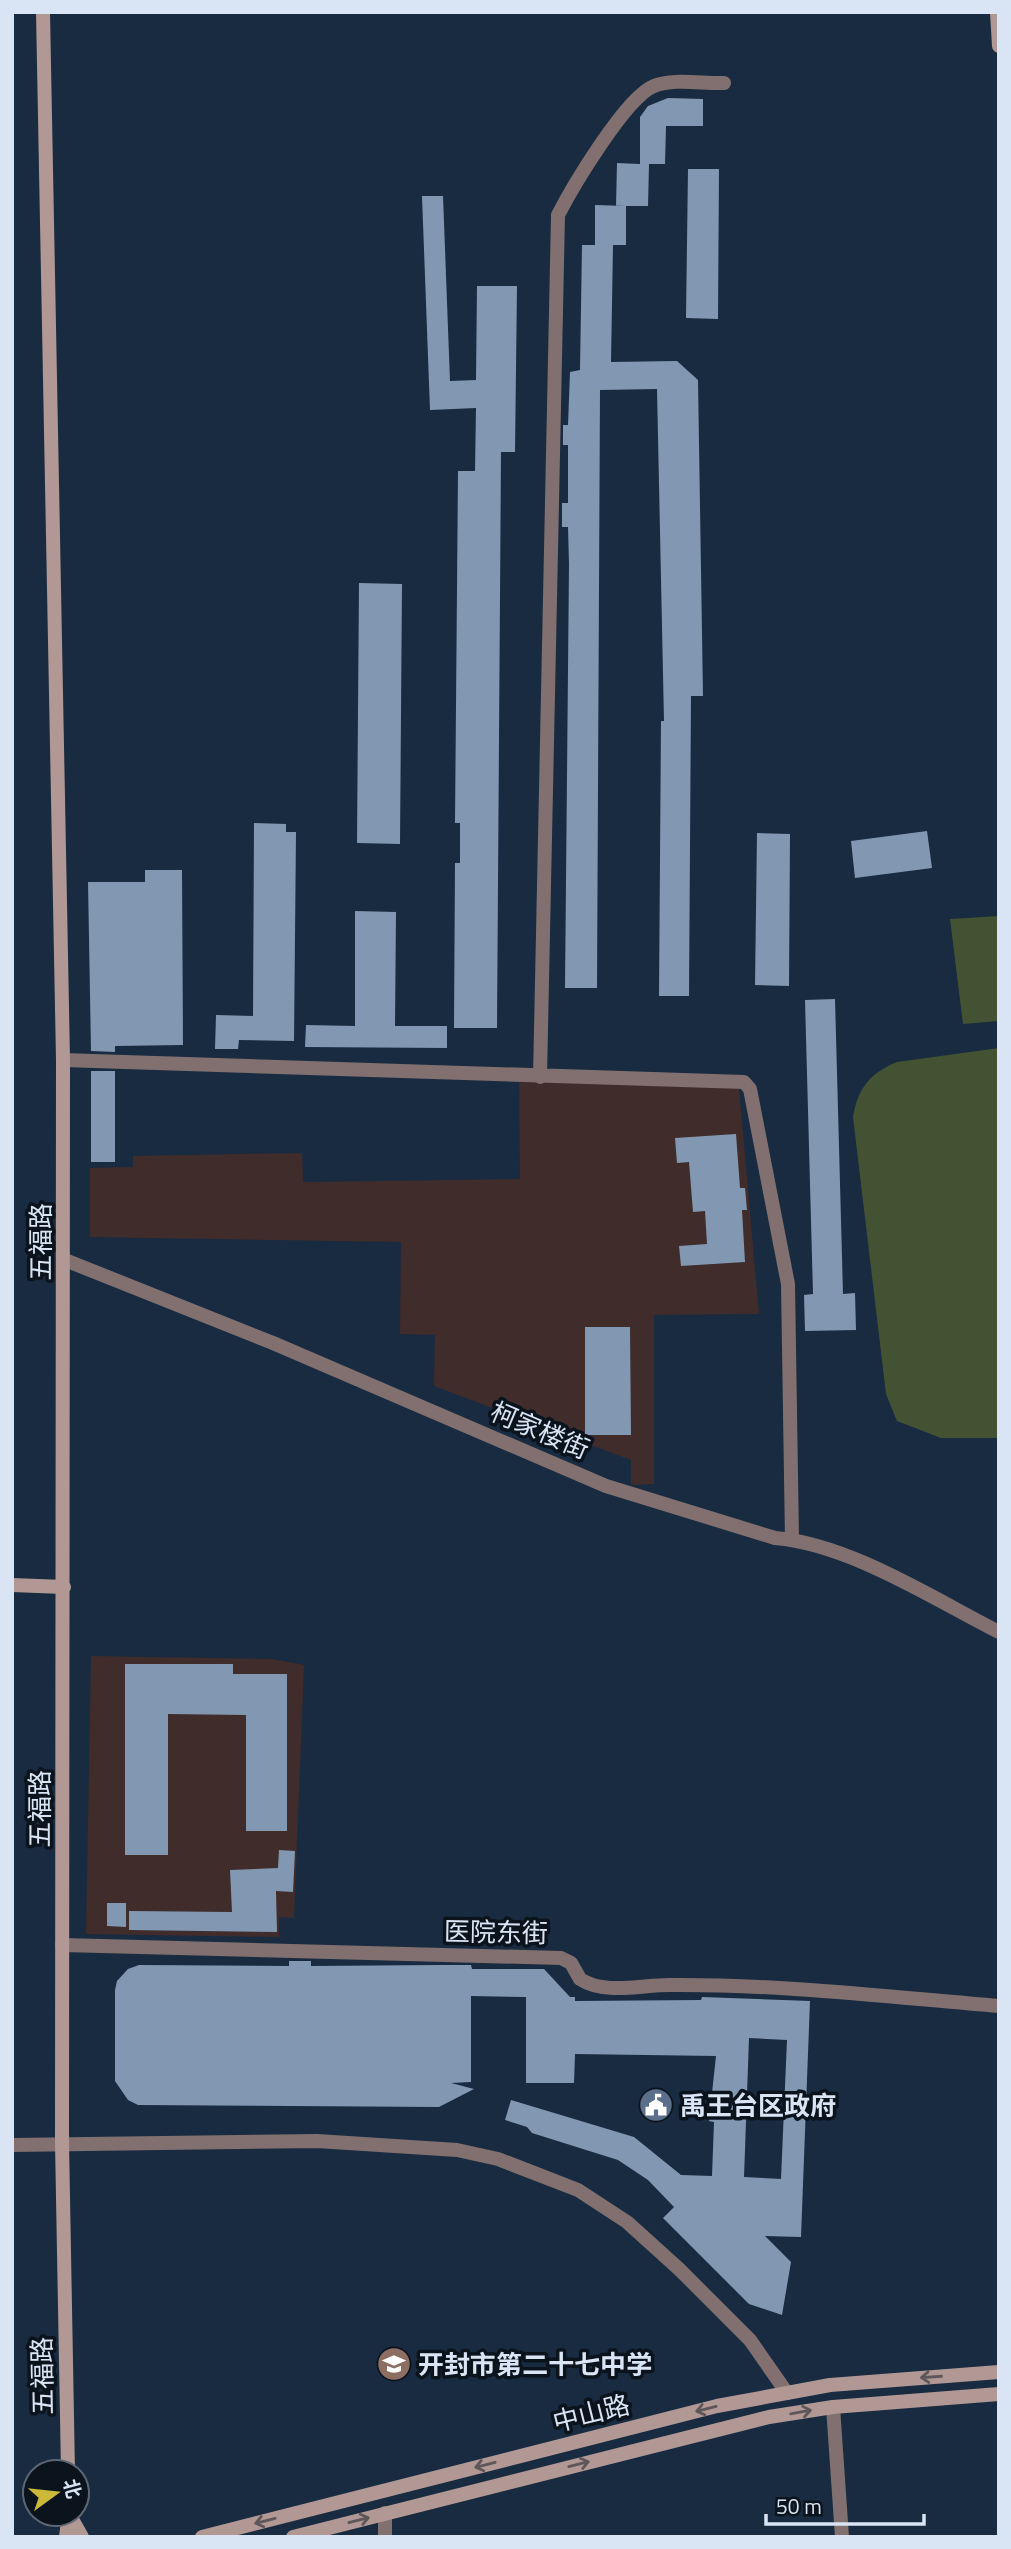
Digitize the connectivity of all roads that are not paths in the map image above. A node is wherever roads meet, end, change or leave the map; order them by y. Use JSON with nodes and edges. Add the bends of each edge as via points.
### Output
{"nodes":[{"id":1,"x":43,"y":12,"type":"edge"},
{"id":2,"x":996,"y":12,"type":"edge"},
{"id":3,"x":999,"y":46,"type":"edge"},
{"id":4,"x":724,"y":83,"type":"dead end"},
{"id":5,"x":63,"y":1060,"type":"junction"},
{"id":6,"x":540,"y":1077,"type":"junction"},
{"id":7,"x":65,"y":1260,"type":"junction"},
{"id":8,"x":792,"y":1539,"type":"junction"},
{"id":9,"x":12,"y":1586,"type":"edge"},
{"id":10,"x":64,"y":1587,"type":"junction"},
{"id":11,"x":999,"y":1632,"type":"edge"},
{"id":12,"x":62,"y":1945,"type":"junction"},
{"id":13,"x":999,"y":2006,"type":"edge"},
{"id":14,"x":62,"y":2142,"type":"junction"},
{"id":15,"x":12,"y":2145,"type":"edge"},
{"id":16,"x":999,"y":2372,"type":"edge"},
{"id":17,"x":787,"y":2393,"type":"junction"},
{"id":18,"x":999,"y":2394,"type":"edge"},
{"id":19,"x":833,"y":2407,"type":"junction"},
{"id":20,"x":68,"y":2458,"type":"edge"},
{"id":21,"x":385,"y":2513,"type":"junction"},
{"id":22,"x":66,"y":2537,"type":"edge"},
{"id":23,"x":82,"y":2537,"type":"edge"},
{"id":24,"x":202,"y":2537,"type":"edge"},
{"id":25,"x":293,"y":2537,"type":"edge"},
{"id":26,"x":385,"y":2537,"type":"edge"},
{"id":27,"x":842,"y":2537,"type":"edge"}],
"edges":[{"from":1,"to":5,"type":"street","name":"五福路"},
{"from":2,"to":3,"type":"street"},
{"from":4,"to":6,"type":"street","via":[[652,87],[614,127],[558,215]]},
{"from":5,"to":6,"type":"street"},
{"from":5,"to":7,"type":"street","name":"五福路"},
{"from":6,"to":8,"type":"street","via":[[744,1082],[750,1089],[788,1284]]},
{"from":7,"to":8,"type":"street","name":"柯家楼街","via":[[273,1343],[606,1486],[775,1538]]},
{"from":7,"to":10,"type":"street","name":"五福路"},
{"from":8,"to":11,"type":"street","name":"柯家楼街","via":[[879,1572]]},
{"from":9,"to":10,"type":"street"},
{"from":10,"to":12,"type":"street","name":"五福路"},
{"from":12,"to":13,"type":"street","name":"医院东街","via":[[561,1958],[571,1963],[580,1979],[604,1987],[760,1987]]},
{"from":12,"to":14,"type":"street","name":"五福路"},
{"from":14,"to":15,"type":"street"},
{"from":14,"to":17,"type":"street","via":[[383,2144],[457,2150],[534,2171],[578,2190],[627,2222],[750,2340]]},
{"from":14,"to":20,"type":"street","name":"五福路"},
{"from":16,"to":17,"type":"street","name":"中山路","one_way":true,"via":[[830,2385]]},
{"from":17,"to":24,"type":"street","name":"中山路","one_way":true,"via":[[717,2406]]},
{"from":18,"to":19,"type":"street","name":"中山路"},
{"from":21,"to":19,"type":"street","name":"中山路","one_way":true,"via":[[724,2427]]},
{"from":19,"to":27,"type":"street"},
{"from":25,"to":21,"type":"street","name":"中山路","one_way":true},
{"from":21,"to":26,"type":"street"},
{"from":22,"to":23,"type":"street","via":[[69,2514]]}]}
